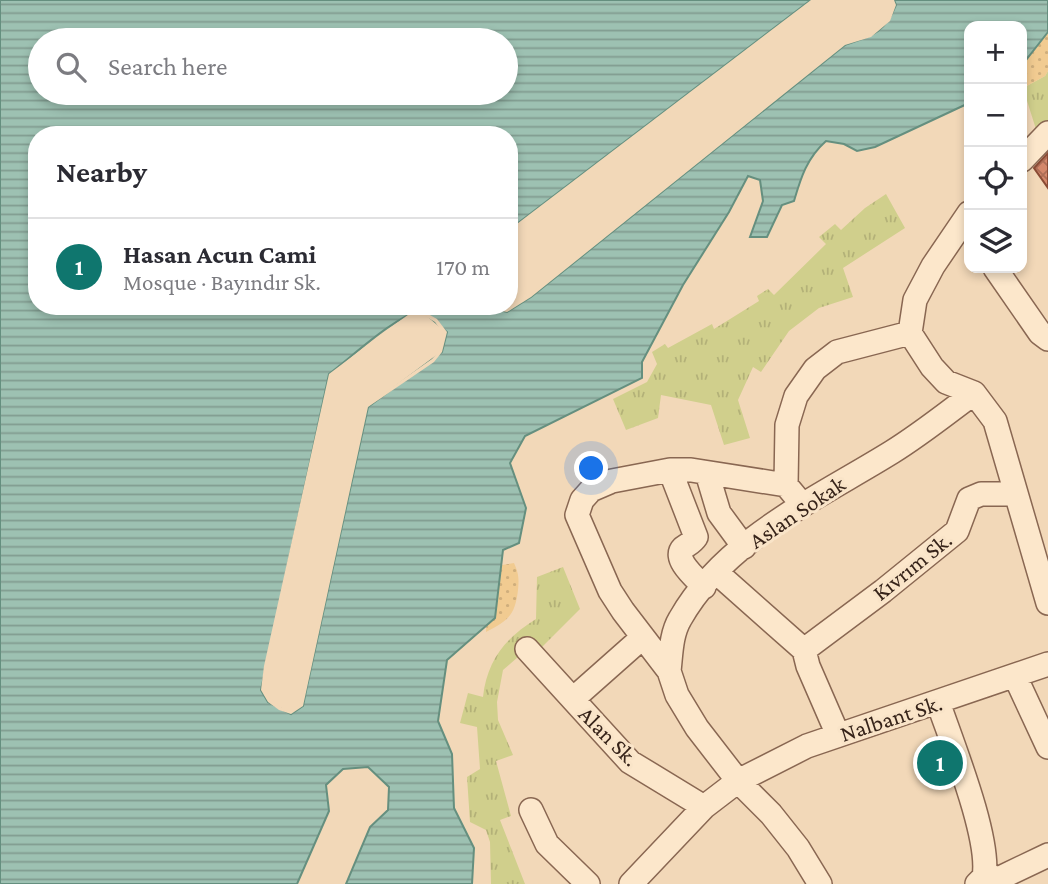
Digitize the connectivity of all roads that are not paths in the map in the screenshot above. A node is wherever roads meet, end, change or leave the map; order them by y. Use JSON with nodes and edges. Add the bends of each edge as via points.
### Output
{"nodes":[{"id":1,"x":1048,"y":133,"type":"edge"},
{"id":2,"x":1027,"y":155,"type":"edge"},
{"id":3,"x":964,"y":225,"type":"edge"},
{"id":4,"x":998,"y":273,"type":"edge"},
{"id":5,"x":910,"y":332,"type":"junction"},
{"id":6,"x":1048,"y":339,"type":"edge"},
{"id":7,"x":974,"y":393,"type":"junction"},
{"id":8,"x":670,"y":470,"type":"junction"},
{"id":9,"x":707,"y":473,"type":"junction"},
{"id":10,"x":786,"y":485,"type":"junction"},
{"id":11,"x":1015,"y":494,"type":"junction"},
{"id":12,"x":803,"y":504,"type":"junction"},
{"id":13,"x":744,"y":547,"type":"junction"},
{"id":14,"x":710,"y":580,"type":"junction"},
{"id":15,"x":1048,"y":603,"type":"edge"},
{"id":16,"x":643,"y":637,"type":"junction"},
{"id":17,"x":527,"y":649,"type":"dead end"},
{"id":18,"x":804,"y":650,"type":"junction"},
{"id":19,"x":1048,"y":664,"type":"edge"},
{"id":20,"x":669,"y":671,"type":"junction"},
{"id":21,"x":1015,"y":676,"type":"junction"},
{"id":22,"x":573,"y":699,"type":"junction"},
{"id":23,"x":938,"y":702,"type":"junction"},
{"id":24,"x":838,"y":735,"type":"junction"},
{"id":25,"x":1048,"y":747,"type":"edge"},
{"id":26,"x":738,"y":781,"type":"junction"},
{"id":27,"x":704,"y":807,"type":"junction"},
{"id":28,"x":531,"y":810,"type":"dead end"},
{"id":29,"x":1048,"y":856,"type":"edge"},
{"id":30,"x":981,"y":879,"type":"edge"},
{"id":31,"x":588,"y":884,"type":"edge"},
{"id":32,"x":631,"y":884,"type":"edge"},
{"id":33,"x":820,"y":884,"type":"edge"}],
"edges":[{"from":1,"to":2,"type":"street"},
{"from":3,"to":5,"type":"street","via":[[933,266],[915,300]]},
{"from":4,"to":6,"type":"street"},
{"from":5,"to":7,"type":"street","via":[[946,382]]},
{"from":5,"to":10,"type":"street","via":[[837,352],[815,369],[796,396],[787,425]]},
{"from":7,"to":11,"type":"street","via":[[995,421]]},
{"from":7,"to":12,"type":"street","name":"Aslan Sokak","via":[[894,451]]},
{"from":8,"to":9,"type":"street"},
{"from":8,"to":14,"type":"street","via":[[696,537],[681,550],[681,561]]},
{"from":8,"to":16,"type":"street","via":[[612,481],[591,490],[577,514],[610,591]]},
{"from":9,"to":10,"type":"street"},
{"from":9,"to":13,"type":"street","via":[[719,513]]},
{"from":10,"to":12,"type":"street"},
{"from":11,"to":15,"type":"street"},
{"from":11,"to":18,"type":"street","name":"Kıvrım Sk.","via":[[981,494],[969,499],[957,531]]},
{"from":12,"to":13,"type":"street","name":"Aslan Sokak"},
{"from":13,"to":14,"type":"street","name":"Aslan Sokak"},
{"from":14,"to":18,"type":"street"},
{"from":14,"to":20,"type":"street","name":"Aslan Sokak","via":[[679,620]]},
{"from":16,"to":20,"type":"street"},
{"from":16,"to":22,"type":"street"},
{"from":17,"to":22,"type":"street","name":"Alan Sk."},
{"from":18,"to":24,"type":"street"},
{"from":19,"to":21,"type":"street","name":"Nalbant Sk."},
{"from":20,"to":26,"type":"street","via":[[697,728]]},
{"from":21,"to":23,"type":"street","name":"Nalbant Sk."},
{"from":21,"to":25,"type":"street"},
{"from":22,"to":27,"type":"street","name":"Alan Sk.","via":[[630,762]]},
{"from":23,"to":24,"type":"street","name":"Nalbant Sk."},
{"from":23,"to":30,"type":"street","via":[[979,828],[985,854]]},
{"from":24,"to":26,"type":"street","name":"Nalbant Sk."},
{"from":26,"to":27,"type":"street","name":"Nalbant Sk."},
{"from":26,"to":33,"type":"street","via":[[771,814]]},
{"from":27,"to":32,"type":"street","name":"Nalbant Sk."},
{"from":28,"to":31,"type":"street","via":[[547,844]]},
{"from":29,"to":30,"type":"street","via":[[1002,877]]}]}
